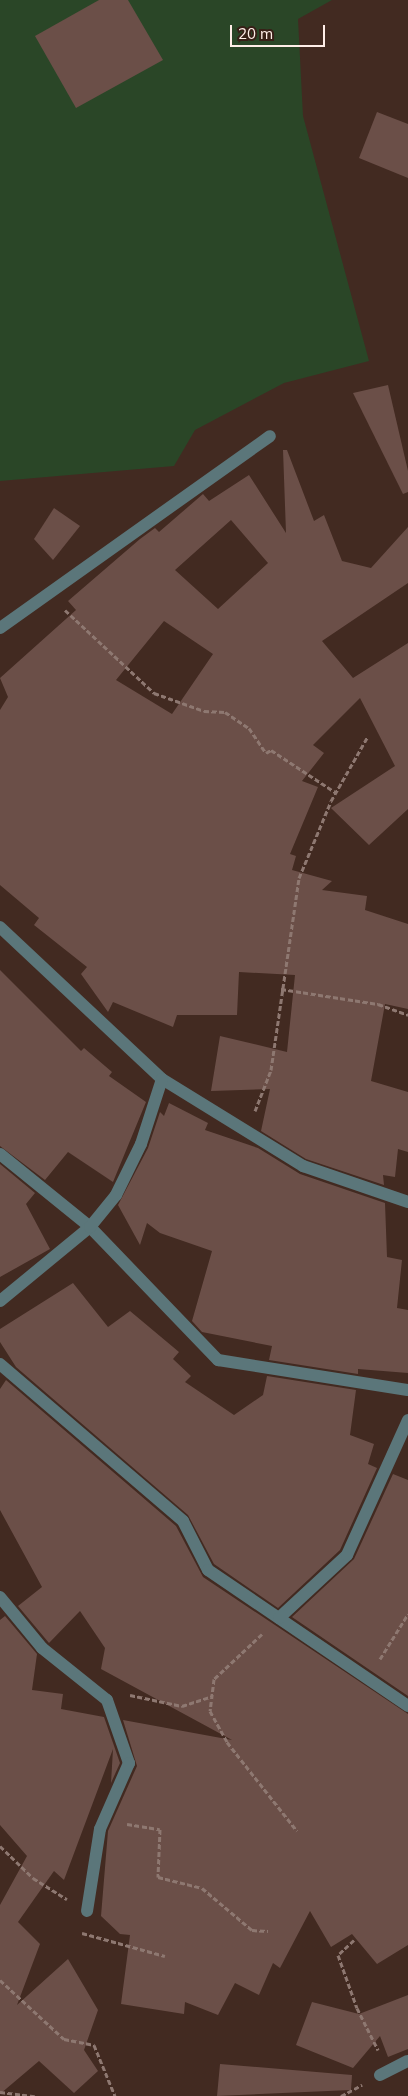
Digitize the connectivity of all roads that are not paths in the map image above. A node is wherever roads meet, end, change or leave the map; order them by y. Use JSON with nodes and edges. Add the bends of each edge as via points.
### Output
{"nodes":[{"id":1,"x":270,"y":436,"type":"dead end"},
{"id":2,"x":0,"y":628,"type":"edge"},
{"id":3,"x":0,"y":927,"type":"edge"},
{"id":4,"x":162,"y":1080,"type":"junction"},
{"id":5,"x":0,"y":1154,"type":"edge"},
{"id":6,"x":408,"y":1202,"type":"edge"},
{"id":7,"x":90,"y":1227,"type":"junction"},
{"id":8,"x":0,"y":1301,"type":"edge"},
{"id":9,"x":0,"y":1364,"type":"edge"},
{"id":10,"x":408,"y":1390,"type":"edge"},
{"id":11,"x":408,"y":1420,"type":"edge"},
{"id":12,"x":0,"y":1597,"type":"edge"},
{"id":13,"x":279,"y":1618,"type":"junction"},
{"id":14,"x":408,"y":1706,"type":"edge"},
{"id":15,"x":84,"y":1909,"type":"road end"},
{"id":16,"x":408,"y":2061,"type":"edge"},
{"id":17,"x":383,"y":2073,"type":"road end"}],
"edges":[{"from":1,"to":2,"type":"street"},
{"from":3,"to":4,"type":"street"},
{"from":4,"to":6,"type":"street","via":[[303,1166]]},
{"from":4,"to":7,"type":"street","via":[[142,1144],[116,1195]]},
{"from":5,"to":7,"type":"street"},
{"from":7,"to":8,"type":"street"},
{"from":7,"to":10,"type":"street","via":[[218,1360]]},
{"from":9,"to":13,"type":"street","via":[[183,1521],[208,1570]]},
{"from":11,"to":13,"type":"street","via":[[360,1535],[346,1555]]},
{"from":12,"to":15,"type":"street","via":[[42,1648],[107,1700],[129,1763],[104,1818]]},
{"from":13,"to":14,"type":"street"},
{"from":16,"to":17,"type":"street"}]}
